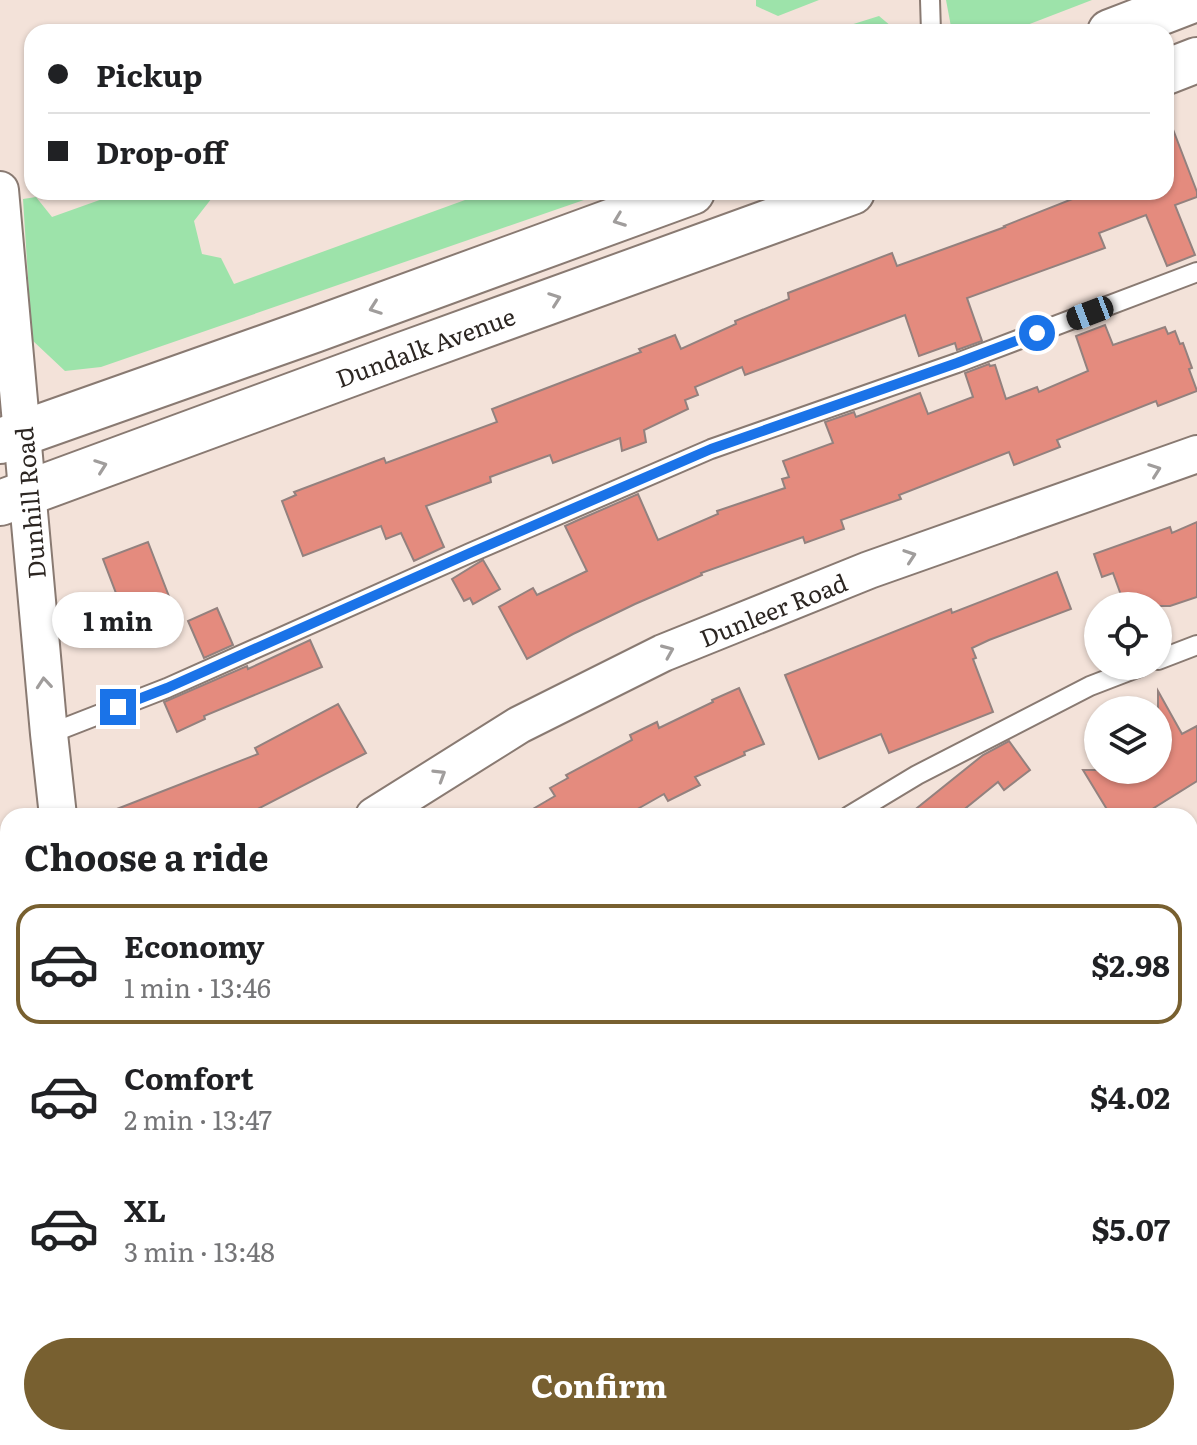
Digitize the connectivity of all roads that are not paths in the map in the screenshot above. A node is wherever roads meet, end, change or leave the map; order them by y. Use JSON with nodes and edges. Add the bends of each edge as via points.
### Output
{"nodes":[{"id":1,"x":930,"y":0,"type":"edge"},
{"id":2,"x":1193,"y":0,"type":"edge"},
{"id":3,"x":1197,"y":13,"type":"edge"},
{"id":4,"x":931,"y":24,"type":"edge"},
{"id":5,"x":1131,"y":24,"type":"edge"},
{"id":6,"x":1197,"y":60,"type":"edge"},
{"id":7,"x":1174,"y":69,"type":"edge"},
{"id":8,"x":0,"y":190,"type":"edge"},
{"id":9,"x":670,"y":200,"type":"edge"},
{"id":10,"x":830,"y":200,"type":"edge"},
{"id":11,"x":1197,"y":272,"type":"edge"},
{"id":12,"x":8,"y":361,"type":"edge"},
{"id":13,"x":11,"y":437,"type":"edge"},
{"id":14,"x":1197,"y":454,"type":"edge"},
{"id":15,"x":14,"y":498,"type":"edge"},
{"id":16,"x":1197,"y":645,"type":"edge"},
{"id":17,"x":1172,"y":655,"type":"edge"},
{"id":18,"x":1106,"y":680,"type":"edge"},
{"id":19,"x":49,"y":734,"type":"junction"},
{"id":20,"x":57,"y":808,"type":"edge"},
{"id":21,"x":387,"y":808,"type":"edge"},
{"id":22,"x":862,"y":808,"type":"edge"}],
"edges":[{"from":1,"to":4,"type":"lane"},
{"from":2,"to":3,"type":"street"},
{"from":2,"to":5,"type":"main road"},
{"from":6,"to":7,"type":"main road"},
{"from":8,"to":12,"type":"street","name":"Dunhill Road"},
{"from":9,"to":13,"type":"main road","one_way":true},
{"from":15,"to":10,"type":"main road","name":"Dundalk Avenue","one_way":true},
{"from":11,"to":19,"type":"lane","via":[[711,449],[167,688]]},
{"from":12,"to":13,"type":"street","name":"Dunhill Road"},
{"from":13,"to":15,"type":"street","name":"Dunhill Road"},
{"from":21,"to":14,"type":"street","name":"Dunleer Road","one_way":true,"via":[[519,725],[663,653],[869,570]]},
{"from":19,"to":15,"type":"street","name":"Dunhill Road","one_way":true},
{"from":16,"to":17,"type":"lane"},
{"from":18,"to":22,"type":"lane"},
{"from":19,"to":20,"type":"street","name":"Dunhill Road"}]}
